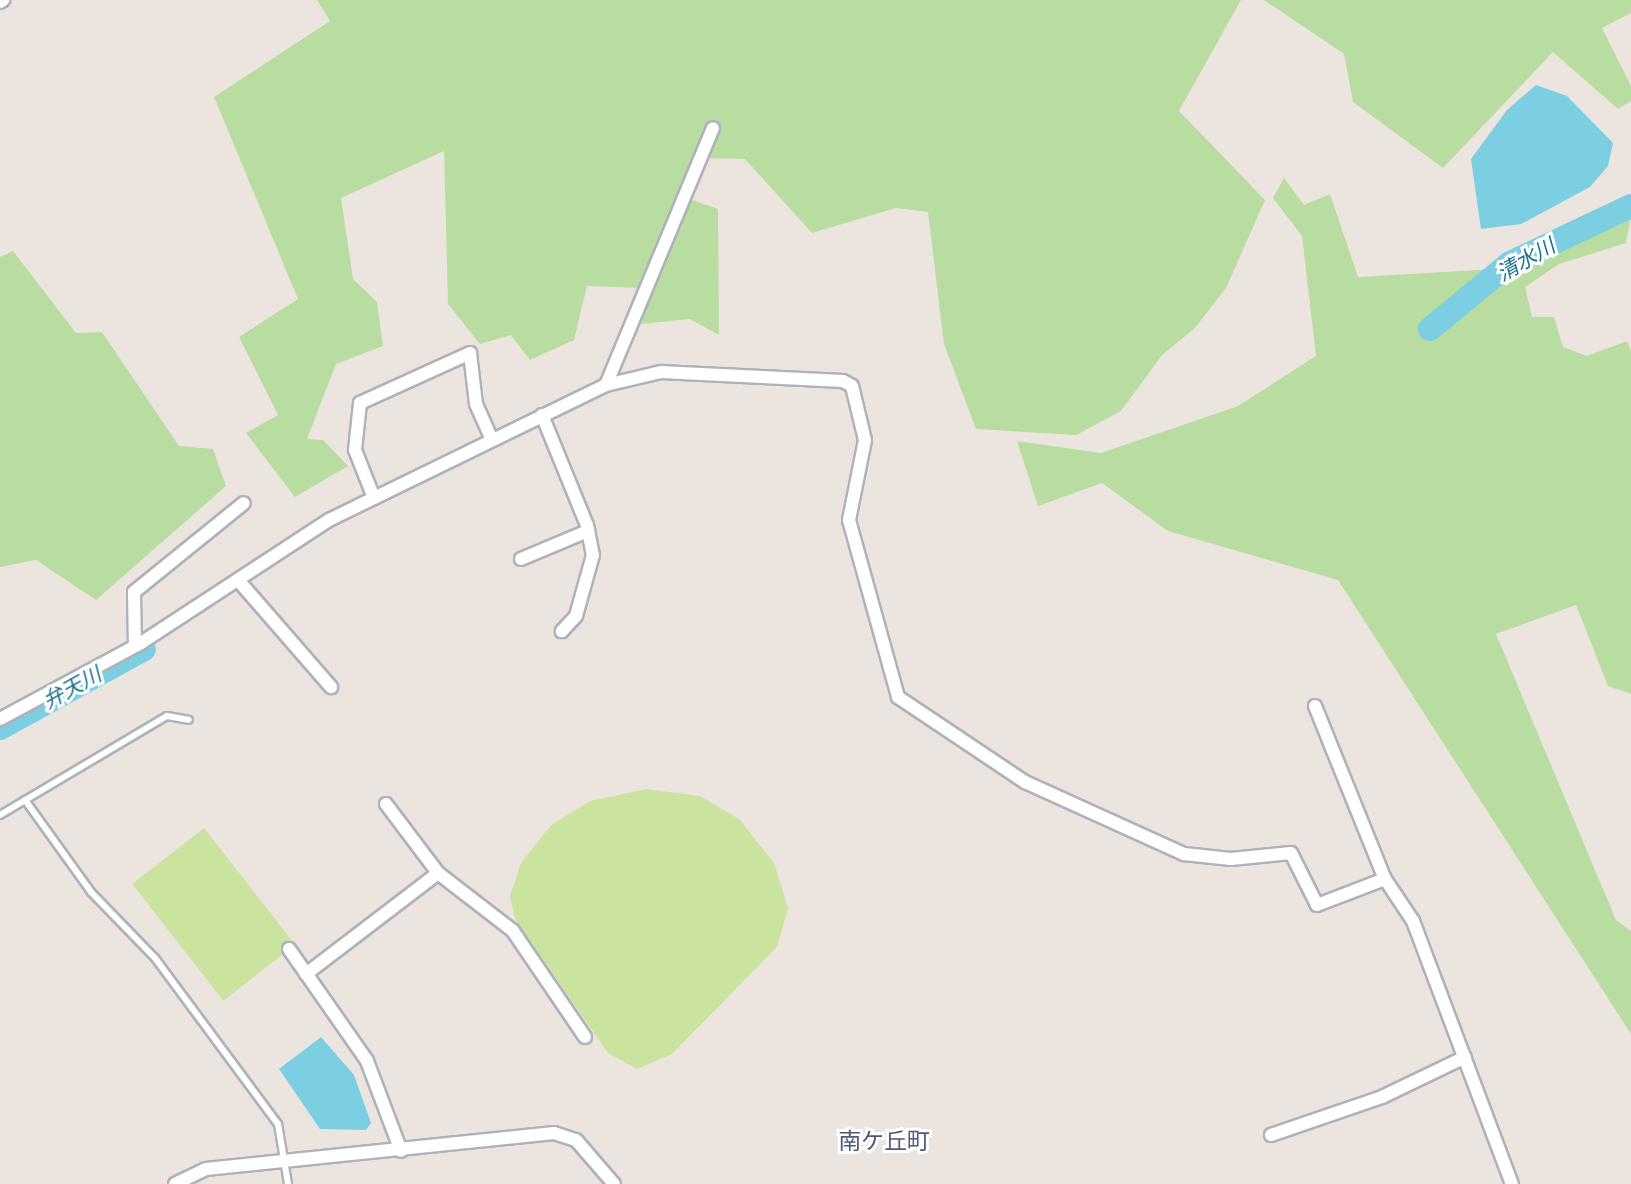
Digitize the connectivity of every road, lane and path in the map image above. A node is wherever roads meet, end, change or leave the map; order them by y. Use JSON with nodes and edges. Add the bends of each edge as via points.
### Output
{"nodes":[{"id":1,"x":713,"y":128,"type":"dead end"},
{"id":2,"x":606,"y":385,"type":"junction"},
{"id":3,"x":542,"y":415,"type":"junction"},
{"id":4,"x":492,"y":440,"type":"junction"},
{"id":5,"x":374,"y":498,"type":"junction"},
{"id":6,"x":244,"y":503,"type":"dead end"},
{"id":7,"x":588,"y":531,"type":"junction"},
{"id":8,"x":521,"y":559,"type":"dead end"},
{"id":9,"x":238,"y":580,"type":"junction"},
{"id":10,"x":562,"y":631,"type":"dead end"},
{"id":11,"x":135,"y":646,"type":"junction"},
{"id":12,"x":331,"y":687,"type":"dead end"},
{"id":13,"x":1315,"y":706,"type":"dead end"},
{"id":14,"x":0,"y":719,"type":"edge"},
{"id":15,"x":189,"y":720,"type":"dead end"},
{"id":16,"x":25,"y":800,"type":"junction"},
{"id":17,"x":386,"y":804,"type":"dead end"},
{"id":18,"x":0,"y":815,"type":"edge"},
{"id":19,"x":438,"y":873,"type":"junction"},
{"id":20,"x":1385,"y":879,"type":"junction"},
{"id":21,"x":289,"y":949,"type":"dead end"},
{"id":22,"x":306,"y":974,"type":"junction"},
{"id":23,"x":585,"y":1037,"type":"dead end"},
{"id":24,"x":1465,"y":1057,"type":"junction"},
{"id":25,"x":1271,"y":1135,"type":"dead end"},
{"id":26,"x":401,"y":1151,"type":"junction"},
{"id":27,"x":287,"y":1161,"type":"junction"},
{"id":28,"x":175,"y":1184,"type":"edge"},
{"id":29,"x":289,"y":1184,"type":"edge"},
{"id":30,"x":614,"y":1184,"type":"edge"},
{"id":31,"x":1512,"y":1184,"type":"edge"}],
"edges":[{"from":1,"to":2,"type":"street"},
{"from":2,"to":3,"type":"street"},
{"from":2,"to":20,"type":"street","via":[[662,372],[729,371],[852,386],[865,440],[849,520],[898,697],[1025,782],[1184,854],[1231,859],[1291,853],[1317,905]]},
{"from":3,"to":4,"type":"street"},
{"from":3,"to":7,"type":"street"},
{"from":4,"to":5,"type":"street"},
{"from":4,"to":5,"type":"street","via":[[476,404],[470,353],[360,403],[355,450]]},
{"from":5,"to":9,"type":"street"},
{"from":6,"to":11,"type":"street","via":[[134,592]]},
{"from":7,"to":8,"type":"street"},
{"from":7,"to":10,"type":"street","via":[[593,555],[576,616]]},
{"from":9,"to":11,"type":"street"},
{"from":9,"to":12,"type":"street"},
{"from":11,"to":14,"type":"street"},
{"from":13,"to":20,"type":"street"},
{"from":15,"to":16,"type":"lane","via":[[167,716]]},
{"from":16,"to":18,"type":"lane"},
{"from":16,"to":27,"type":"lane","via":[[91,892],[155,958],[278,1124]]},
{"from":17,"to":19,"type":"street"},
{"from":19,"to":22,"type":"street"},
{"from":19,"to":23,"type":"street","via":[[513,931]]},
{"from":20,"to":24,"type":"street","via":[[1413,921]]},
{"from":21,"to":22,"type":"street"},
{"from":22,"to":26,"type":"street","via":[[367,1061]]},
{"from":24,"to":25,"type":"street","via":[[1382,1097]]},
{"from":24,"to":31,"type":"street"},
{"from":26,"to":27,"type":"street"},
{"from":26,"to":30,"type":"street","via":[[554,1133],[576,1140]]},
{"from":27,"to":28,"type":"street","via":[[206,1169]]},
{"from":27,"to":29,"type":"lane"}]}
